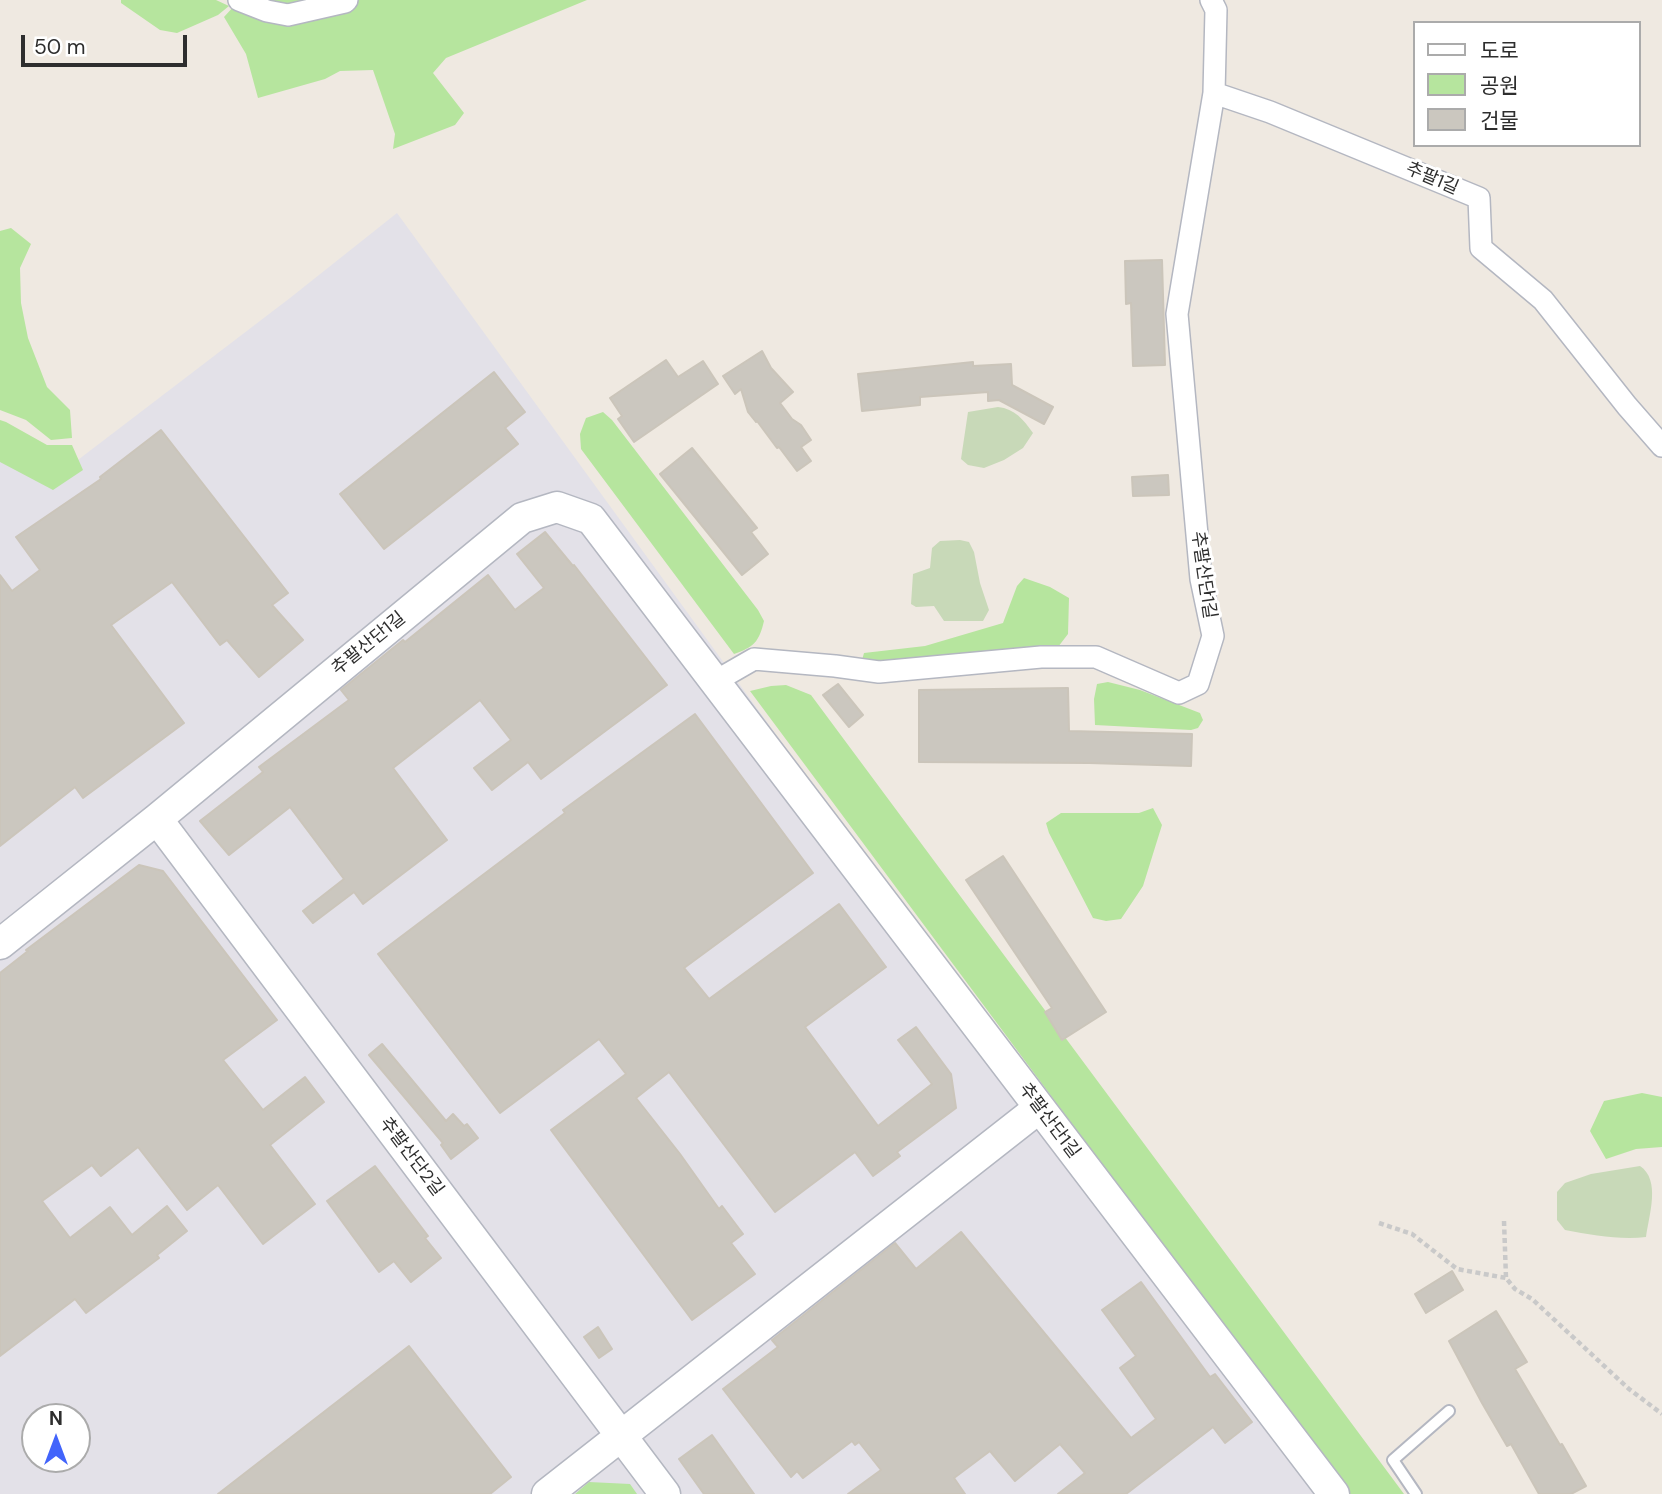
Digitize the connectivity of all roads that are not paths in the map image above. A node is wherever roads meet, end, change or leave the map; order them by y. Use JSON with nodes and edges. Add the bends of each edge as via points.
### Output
{"nodes":[{"id":1,"x":239,"y":0,"type":"edge"},
{"id":2,"x":347,"y":0,"type":"edge"},
{"id":3,"x":1211,"y":0,"type":"edge"},
{"id":4,"x":1214,"y":93,"type":"junction"},
{"id":5,"x":1662,"y":446,"type":"edge"},
{"id":6,"x":714,"y":682,"type":"junction"},
{"id":7,"x":156,"y":820,"type":"junction"},
{"id":8,"x":0,"y":944,"type":"edge"},
{"id":9,"x":1039,"y":1108,"type":"junction"},
{"id":10,"x":1449,"y":1412,"type":"dead end"},
{"id":11,"x":620,"y":1435,"type":"junction"},
{"id":12,"x":547,"y":1494,"type":"edge"},
{"id":13,"x":665,"y":1494,"type":"edge"},
{"id":14,"x":1334,"y":1494,"type":"edge"},
{"id":15,"x":1416,"y":1494,"type":"edge"}],
"edges":[{"from":1,"to":2,"type":"street","via":[[288,15]]},
{"from":3,"to":4,"type":"street","via":[[1216,10]]},
{"from":4,"to":5,"type":"street","name":"추팔1길","via":[[1479,198],[1480,248],[1543,300]]},
{"from":4,"to":6,"type":"street","name":"추팔산단1길","via":[[1177,314],[1201,579],[1213,636],[1198,684],[1179,694],[1096,657],[1041,657],[879,672],[754,659]]},
{"from":6,"to":7,"type":"street","name":"추팔산단1길","via":[[591,519],[557,507],[522,518]]},
{"from":6,"to":9,"type":"street","name":"추팔산단1길"},
{"from":7,"to":8,"type":"street","name":"추팔산단1길"},
{"from":7,"to":11,"type":"street","name":"추팔산단2길"},
{"from":9,"to":11,"type":"street"},
{"from":9,"to":14,"type":"street","name":"추팔산단1길"},
{"from":10,"to":15,"type":"lane","via":[[1393,1460]]},
{"from":11,"to":12,"type":"street"},
{"from":11,"to":13,"type":"street","name":"추팔산단2길"}]}
